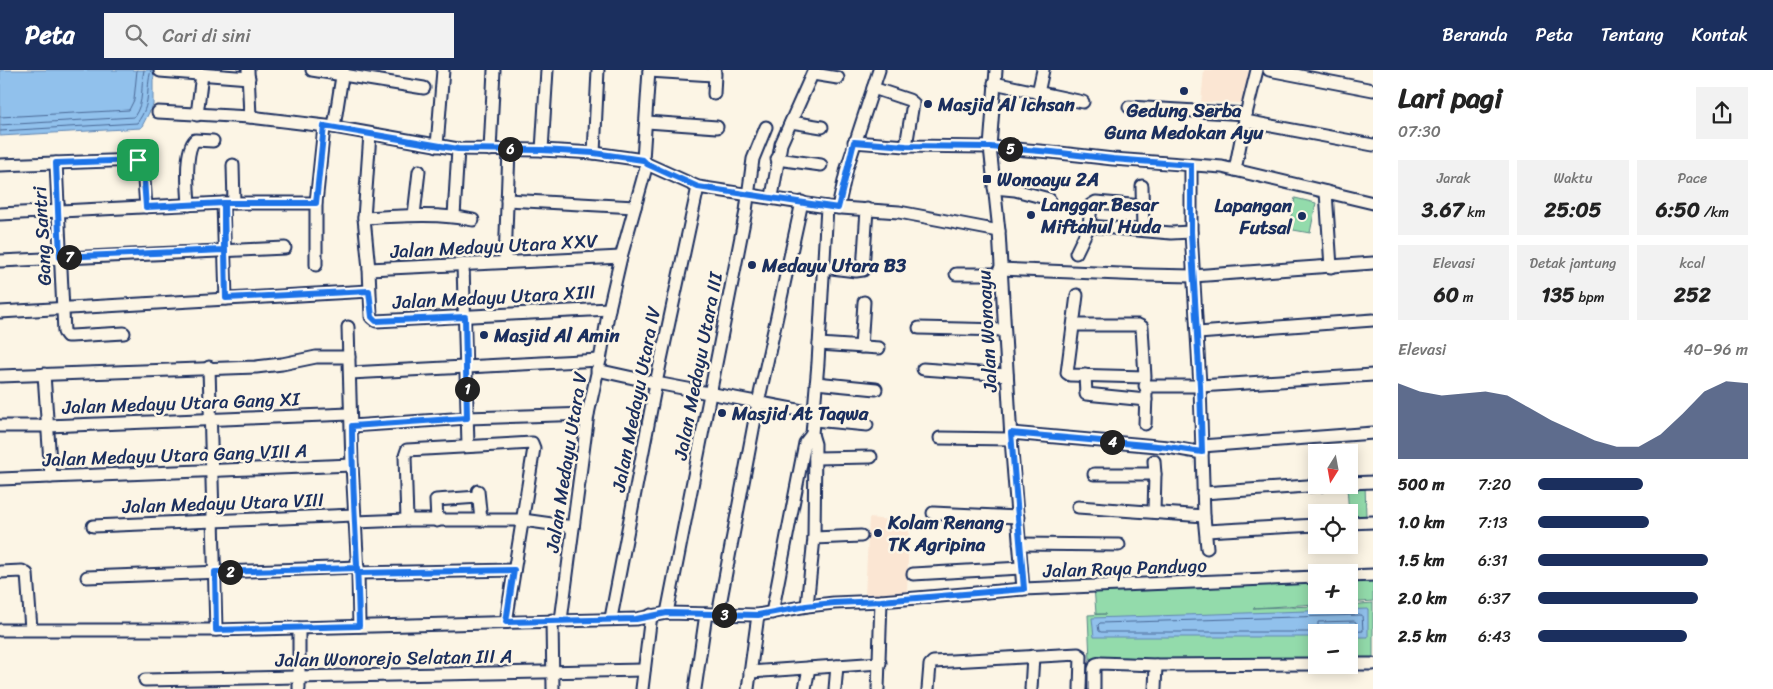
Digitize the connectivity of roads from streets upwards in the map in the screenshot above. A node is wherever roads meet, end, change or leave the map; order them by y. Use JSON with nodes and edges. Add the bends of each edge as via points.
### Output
{"nodes":[{"id":1,"x":312,"y":70,"type":"edge"},
{"id":2,"x":443,"y":70,"type":"edge"},
{"id":3,"x":494,"y":70,"type":"edge"},
{"id":4,"x":547,"y":70,"type":"edge"},
{"id":5,"x":598,"y":70,"type":"edge"},
{"id":6,"x":649,"y":70,"type":"edge"},
{"id":7,"x":879,"y":70,"type":"edge"},
{"id":8,"x":996,"y":70,"type":"edge"},
{"id":9,"x":1043,"y":70,"type":"edge"},
{"id":10,"x":1257,"y":70,"type":"edge"},
{"id":11,"x":1269,"y":70,"type":"edge"},
{"id":12,"x":160,"y":71,"type":"edge"},
{"id":13,"x":343,"y":72,"type":"edge"},
{"id":14,"x":715,"y":72,"type":"edge"},
{"id":15,"x":813,"y":72,"type":"edge"},
{"id":16,"x":202,"y":74,"type":"junction"},
{"id":17,"x":248,"y":74,"type":"edge"},
{"id":18,"x":838,"y":78,"type":"dead end"},
{"id":19,"x":994,"y":84,"type":"junction"},
{"id":20,"x":424,"y":88,"type":"dead end"},
{"id":21,"x":873,"y":88,"type":"junction"},
{"id":22,"x":1373,"y":90,"type":"edge"},
{"id":23,"x":1038,"y":93,"type":"junction"},
{"id":24,"x":714,"y":94,"type":"dead end"},
{"id":25,"x":1083,"y":102,"type":"dead end"},
{"id":26,"x":1129,"y":107,"type":"dead end"},
{"id":27,"x":158,"y":112,"type":"dead end"},
{"id":28,"x":197,"y":115,"type":"junction"},
{"id":29,"x":250,"y":117,"type":"junction"},
{"id":30,"x":1246,"y":117,"type":"junction"},
{"id":31,"x":647,"y":122,"type":"junction"},
{"id":32,"x":791,"y":122,"type":"junction"},
{"id":33,"x":822,"y":126,"type":"dead end"},
{"id":34,"x":329,"y":127,"type":"junction"},
{"id":35,"x":717,"y":127,"type":"dead end"},
{"id":36,"x":766,"y":127,"type":"dead end"},
{"id":37,"x":370,"y":134,"type":"junction"},
{"id":38,"x":213,"y":141,"type":"dead end"},
{"id":39,"x":854,"y":142,"type":"junction"},
{"id":40,"x":1373,"y":145,"type":"edge"},
{"id":41,"x":438,"y":146,"type":"junction"},
{"id":42,"x":906,"y":146,"type":"junction"},
{"id":43,"x":990,"y":147,"type":"junction"},
{"id":44,"x":458,"y":149,"type":"junction"},
{"id":45,"x":509,"y":149,"type":"junction"},
{"id":46,"x":490,"y":150,"type":"junction"},
{"id":47,"x":542,"y":150,"type":"junction"},
{"id":48,"x":594,"y":153,"type":"junction"},
{"id":49,"x":777,"y":159,"type":"junction"},
{"id":50,"x":645,"y":162,"type":"junction"},
{"id":51,"x":56,"y":163,"type":"junction"},
{"id":52,"x":0,"y":165,"type":"edge"},
{"id":53,"x":233,"y":165,"type":"dead end"},
{"id":54,"x":1191,"y":165,"type":"junction"},
{"id":55,"x":821,"y":166,"type":"dead end"},
{"id":56,"x":1235,"y":170,"type":"junction"},
{"id":57,"x":419,"y":171,"type":"dead end"},
{"id":58,"x":1142,"y":186,"type":"dead end"},
{"id":59,"x":698,"y":187,"type":"junction"},
{"id":60,"x":994,"y":188,"type":"junction"},
{"id":61,"x":1326,"y":192,"type":"junction"},
{"id":62,"x":748,"y":194,"type":"junction"},
{"id":63,"x":772,"y":197,"type":"junction"},
{"id":64,"x":1049,"y":199,"type":"dead end"},
{"id":65,"x":507,"y":200,"type":"junction"},
{"id":66,"x":802,"y":202,"type":"junction"},
{"id":67,"x":229,"y":203,"type":"junction"},
{"id":68,"x":316,"y":203,"type":"junction"},
{"id":69,"x":1373,"y":203,"type":"edge"},
{"id":70,"x":189,"y":205,"type":"junction"},
{"id":71,"x":1143,"y":206,"type":"junction"},
{"id":72,"x":146,"y":207,"type":"junction"},
{"id":73,"x":635,"y":207,"type":"junction"},
{"id":74,"x":832,"y":207,"type":"junction"},
{"id":75,"x":867,"y":209,"type":"junction"},
{"id":76,"x":57,"y":212,"type":"junction"},
{"id":77,"x":0,"y":214,"type":"edge"},
{"id":78,"x":414,"y":215,"type":"junction"},
{"id":79,"x":454,"y":216,"type":"junction"},
{"id":80,"x":364,"y":218,"type":"junction"},
{"id":81,"x":473,"y":220,"type":"dead end"},
{"id":82,"x":1089,"y":226,"type":"junction"},
{"id":83,"x":999,"y":230,"type":"junction"},
{"id":84,"x":1143,"y":230,"type":"junction"},
{"id":85,"x":1191,"y":232,"type":"junction"},
{"id":86,"x":285,"y":248,"type":"dead end"},
{"id":87,"x":224,"y":250,"type":"junction"},
{"id":88,"x":1076,"y":253,"type":"dead end"},
{"id":89,"x":60,"y":257,"type":"junction"},
{"id":90,"x":621,"y":257,"type":"junction"},
{"id":91,"x":0,"y":261,"type":"edge"},
{"id":92,"x":506,"y":262,"type":"junction"},
{"id":93,"x":1373,"y":263,"type":"edge"},
{"id":94,"x":463,"y":264,"type":"junction"},
{"id":95,"x":316,"y":265,"type":"dead end"},
{"id":96,"x":823,"y":267,"type":"junction"},
{"id":97,"x":1331,"y":267,"type":"junction"},
{"id":98,"x":369,"y":269,"type":"junction"},
{"id":99,"x":1000,"y":271,"type":"junction"},
{"id":100,"x":956,"y":274,"type":"dead end"},
{"id":101,"x":1193,"y":276,"type":"junction"},
{"id":102,"x":369,"y":291,"type":"junction"},
{"id":103,"x":1077,"y":295,"type":"dead end"},
{"id":104,"x":226,"y":298,"type":"junction"},
{"id":105,"x":864,"y":302,"type":"dead end"},
{"id":106,"x":62,"y":308,"type":"junction"},
{"id":107,"x":609,"y":309,"type":"junction"},
{"id":108,"x":0,"y":312,"type":"edge"},
{"id":109,"x":465,"y":317,"type":"junction"},
{"id":110,"x":1373,"y":320,"type":"edge"},
{"id":111,"x":1074,"y":325,"type":"junction"},
{"id":112,"x":348,"y":327,"type":"dead end"},
{"id":113,"x":919,"y":328,"type":"dead end"},
{"id":114,"x":1004,"y":330,"type":"junction"},
{"id":115,"x":124,"y":332,"type":"dead end"},
{"id":116,"x":1198,"y":333,"type":"junction"},
{"id":117,"x":819,"y":344,"type":"junction"},
{"id":118,"x":861,"y":347,"type":"junction"},
{"id":119,"x":879,"y":348,"type":"dead end"},
{"id":120,"x":348,"y":357,"type":"junction"},
{"id":121,"x":599,"y":365,"type":"junction"},
{"id":122,"x":209,"y":367,"type":"junction"},
{"id":123,"x":467,"y":368,"type":"junction"},
{"id":124,"x":923,"y":369,"type":"dead end"},
{"id":125,"x":350,"y":373,"type":"junction"},
{"id":126,"x":44,"y":374,"type":"junction"},
{"id":127,"x":1007,"y":374,"type":"junction"},
{"id":128,"x":1085,"y":375,"type":"junction"},
{"id":129,"x":1373,"y":375,"type":"edge"},
{"id":130,"x":0,"y":376,"type":"edge"},
{"id":131,"x":1145,"y":381,"type":"junction"},
{"id":132,"x":656,"y":383,"type":"junction"},
{"id":133,"x":816,"y":383,"type":"junction"},
{"id":134,"x":1200,"y":386,"type":"junction"},
{"id":135,"x":876,"y":389,"type":"dead end"},
{"id":136,"x":711,"y":393,"type":"junction"},
{"id":137,"x":1146,"y":400,"type":"junction"},
{"id":138,"x":758,"y":403,"type":"junction"},
{"id":139,"x":588,"y":414,"type":"junction"},
{"id":140,"x":814,"y":416,"type":"junction"},
{"id":141,"x":467,"y":418,"type":"junction"},
{"id":142,"x":210,"y":420,"type":"junction"},
{"id":143,"x":351,"y":420,"type":"junction"},
{"id":144,"x":1145,"y":424,"type":"dead end"},
{"id":145,"x":868,"y":425,"type":"dead end"},
{"id":146,"x":0,"y":426,"type":"edge"},
{"id":147,"x":47,"y":426,"type":"junction"},
{"id":148,"x":1373,"y":433,"type":"edge"},
{"id":149,"x":812,"y":434,"type":"junction"},
{"id":150,"x":1011,"y":436,"type":"junction"},
{"id":151,"x":940,"y":438,"type":"dead end"},
{"id":152,"x":468,"y":446,"type":"junction"},
{"id":153,"x":1202,"y":449,"type":"junction"},
{"id":154,"x":871,"y":457,"type":"dead end"},
{"id":155,"x":815,"y":458,"type":"junction"},
{"id":156,"x":1154,"y":461,"type":"dead end"},
{"id":157,"x":352,"y":465,"type":"junction"},
{"id":158,"x":212,"y":470,"type":"junction"},
{"id":159,"x":1094,"y":474,"type":"dead end"},
{"id":160,"x":1155,"y":475,"type":"junction"},
{"id":161,"x":51,"y":477,"type":"junction"},
{"id":162,"x":0,"y":479,"type":"edge"},
{"id":163,"x":1373,"y":482,"type":"edge"},
{"id":164,"x":1358,"y":483,"type":"edge"},
{"id":165,"x":1308,"y":486,"type":"edge"},
{"id":166,"x":1203,"y":493,"type":"junction"},
{"id":167,"x":1078,"y":507,"type":"dead end"},
{"id":168,"x":1154,"y":512,"type":"junction"},
{"id":169,"x":933,"y":513,"type":"dead end"},
{"id":170,"x":1204,"y":516,"type":"junction"},
{"id":171,"x":1018,"y":517,"type":"junction"},
{"id":172,"x":354,"y":519,"type":"junction"},
{"id":173,"x":407,"y":520,"type":"junction"},
{"id":174,"x":480,"y":520,"type":"junction"},
{"id":175,"x":523,"y":520,"type":"junction"},
{"id":176,"x":437,"y":521,"type":"junction"},
{"id":177,"x":214,"y":522,"type":"junction"},
{"id":178,"x":1373,"y":522,"type":"edge"},
{"id":179,"x":1358,"y":523,"type":"edge"},
{"id":180,"x":1308,"y":525,"type":"edge"},
{"id":181,"x":93,"y":526,"type":"dead end"},
{"id":182,"x":574,"y":527,"type":"junction"},
{"id":183,"x":1206,"y":531,"type":"junction"},
{"id":184,"x":861,"y":536,"type":"dead end"},
{"id":185,"x":814,"y":538,"type":"junction"},
{"id":186,"x":1019,"y":544,"type":"junction"},
{"id":187,"x":1120,"y":545,"type":"dead end"},
{"id":188,"x":1207,"y":548,"type":"dead end"},
{"id":189,"x":1021,"y":568,"type":"junction"},
{"id":190,"x":358,"y":570,"type":"junction"},
{"id":191,"x":514,"y":570,"type":"junction"},
{"id":192,"x":0,"y":572,"type":"edge"},
{"id":193,"x":215,"y":572,"type":"junction"},
{"id":194,"x":913,"y":574,"type":"dead end"},
{"id":195,"x":1373,"y":575,"type":"edge"},
{"id":196,"x":1358,"y":576,"type":"edge"},
{"id":197,"x":87,"y":577,"type":"dead end"},
{"id":198,"x":1308,"y":577,"type":"edge"},
{"id":199,"x":1024,"y":589,"type":"junction"},
{"id":200,"x":881,"y":601,"type":"junction"},
{"id":201,"x":806,"y":606,"type":"junction"},
{"id":202,"x":667,"y":613,"type":"junction"},
{"id":203,"x":772,"y":613,"type":"junction"},
{"id":204,"x":706,"y":614,"type":"junction"},
{"id":205,"x":651,"y":615,"type":"junction"},
{"id":206,"x":718,"y":615,"type":"junction"},
{"id":207,"x":758,"y":615,"type":"junction"},
{"id":208,"x":611,"y":618,"type":"junction"},
{"id":209,"x":556,"y":620,"type":"junction"},
{"id":210,"x":506,"y":622,"type":"junction"},
{"id":211,"x":359,"y":626,"type":"junction"},
{"id":212,"x":299,"y":628,"type":"junction"},
{"id":213,"x":31,"y":629,"type":"junction"},
{"id":214,"x":0,"y":630,"type":"edge"},
{"id":215,"x":216,"y":630,"type":"junction"},
{"id":216,"x":1033,"y":656,"type":"junction"},
{"id":217,"x":880,"y":663,"type":"junction"},
{"id":218,"x":1308,"y":664,"type":"edge"},
{"id":219,"x":1358,"y":664,"type":"edge"},
{"id":220,"x":1373,"y":664,"type":"edge"},
{"id":221,"x":1156,"y":665,"type":"junction"},
{"id":222,"x":837,"y":666,"type":"junction"},
{"id":223,"x":809,"y":668,"type":"junction"},
{"id":224,"x":644,"y":670,"type":"junction"},
{"id":225,"x":552,"y":672,"type":"junction"},
{"id":226,"x":750,"y":672,"type":"junction"},
{"id":227,"x":145,"y":680,"type":"dead end"},
{"id":228,"x":299,"y":683,"type":"edge"},
{"id":229,"x":553,"y":689,"type":"edge"},
{"id":230,"x":642,"y":689,"type":"edge"},
{"id":231,"x":695,"y":689,"type":"edge"},
{"id":232,"x":748,"y":689,"type":"edge"},
{"id":233,"x":805,"y":689,"type":"edge"},
{"id":234,"x":835,"y":689,"type":"edge"},
{"id":235,"x":878,"y":689,"type":"edge"},
{"id":236,"x":928,"y":689,"type":"edge"},
{"id":237,"x":1031,"y":689,"type":"edge"},
{"id":238,"x":1080,"y":689,"type":"edge"},
{"id":239,"x":1094,"y":689,"type":"edge"},
{"id":240,"x":1154,"y":689,"type":"edge"}],
"edges":[{"from":1,"to":13,"type":"street"},
{"from":2,"to":41,"type":"street"},
{"from":3,"to":46,"type":"street"},
{"from":4,"to":47,"type":"street"},
{"from":5,"to":48,"type":"street"},
{"from":6,"to":14,"type":"street"},
{"from":6,"to":31,"type":"street","name":"Jalan Medayu Utara V"},
{"from":7,"to":21,"type":"street"},
{"from":8,"to":19,"type":"street","name":"Jalan Wonoayu"},
{"from":9,"to":23,"type":"street"},
{"from":10,"to":30,"type":"street"},
{"from":11,"to":22,"type":"street"},
{"from":12,"to":16,"type":"street"},
{"from":13,"to":20,"type":"street"},
{"from":13,"to":34,"type":"street"},
{"from":14,"to":24,"type":"street"},
{"from":15,"to":18,"type":"street"},
{"from":15,"to":32,"type":"street"},
{"from":16,"to":17,"type":"street"},
{"from":16,"to":28,"type":"street"},
{"from":17,"to":29,"type":"street"},
{"from":19,"to":23,"type":"street"},
{"from":19,"to":43,"type":"street","name":"Jalan Wonoayu"},
{"from":21,"to":39,"type":"street"},
{"from":21,"to":42,"type":"street","via":[[913,104]]},
{"from":23,"to":25,"type":"street"},
{"from":26,"to":30,"type":"street"},
{"from":27,"to":28,"type":"street"},
{"from":28,"to":29,"type":"street"},
{"from":29,"to":34,"type":"street"},
{"from":30,"to":40,"type":"street"},
{"from":30,"to":56,"type":"street"},
{"from":31,"to":35,"type":"street"},
{"from":31,"to":50,"type":"street","name":"Jalan Medayu Utara V"},
{"from":32,"to":33,"type":"street"},
{"from":32,"to":49,"type":"street"},
{"from":34,"to":37,"type":"street"},
{"from":34,"to":68,"type":"street"},
{"from":36,"to":62,"type":"street","name":"Jalan Medayu Utara III","via":[[752,159]]},
{"from":37,"to":41,"type":"street"},
{"from":37,"to":80,"type":"street","name":"Jalan Medayu Utara XIII"},
{"from":38,"to":70,"type":"street","via":[[195,140],[192,143],[188,161]]},
{"from":39,"to":42,"type":"street"},
{"from":39,"to":74,"type":"street"},
{"from":41,"to":44,"type":"street"},
{"from":42,"to":43,"type":"street"},
{"from":43,"to":54,"type":"street"},
{"from":43,"to":60,"type":"street","name":"Jalan Wonoayu"},
{"from":44,"to":46,"type":"street"},
{"from":44,"to":79,"type":"street"},
{"from":45,"to":46,"type":"street"},
{"from":45,"to":47,"type":"street"},
{"from":45,"to":65,"type":"street"},
{"from":47,"to":48,"type":"street"},
{"from":48,"to":50,"type":"street"},
{"from":49,"to":55,"type":"street"},
{"from":49,"to":63,"type":"street"},
{"from":50,"to":59,"type":"street"},
{"from":50,"to":73,"type":"street","name":"Jalan Medayu Utara V"},
{"from":51,"to":52,"type":"street"},
{"from":51,"to":72,"type":"street","via":[[133,159],[142,162]]},
{"from":51,"to":76,"type":"street","name":"Gang Santri"},
{"from":53,"to":67,"type":"street"},
{"from":54,"to":56,"type":"street"},
{"from":54,"to":85,"type":"street"},
{"from":56,"to":61,"type":"street"},
{"from":57,"to":78,"type":"street"},
{"from":58,"to":71,"type":"street"},
{"from":59,"to":62,"type":"street"},
{"from":59,"to":132,"type":"street","name":"Jalan Medayu Utara IV"},
{"from":60,"to":64,"type":"street"},
{"from":60,"to":83,"type":"street","name":"Jalan Wonoayu"},
{"from":61,"to":69,"type":"street"},
{"from":61,"to":97,"type":"street"},
{"from":62,"to":63,"type":"street"},
{"from":62,"to":136,"type":"street","name":"Jalan Medayu Utara III"},
{"from":63,"to":66,"type":"street"},
{"from":65,"to":73,"type":"street"},
{"from":65,"to":92,"type":"street"},
{"from":66,"to":74,"type":"street"},
{"from":66,"to":138,"type":"street"},
{"from":67,"to":68,"type":"street"},
{"from":67,"to":70,"type":"street"},
{"from":67,"to":87,"type":"street"},
{"from":68,"to":95,"type":"street"},
{"from":70,"to":72,"type":"street"},
{"from":71,"to":82,"type":"street","via":[[1096,202],[1091,205]]},
{"from":71,"to":84,"type":"street"},
{"from":72,"to":76,"type":"street"},
{"from":73,"to":90,"type":"street","name":"Jalan Medayu Utara V"},
{"from":74,"to":75,"type":"street"},
{"from":74,"to":96,"type":"street"},
{"from":75,"to":83,"type":"street"},
{"from":75,"to":96,"type":"street","via":[[863,270]]},
{"from":76,"to":77,"type":"street"},
{"from":76,"to":89,"type":"street","name":"Gang Santri"},
{"from":78,"to":79,"type":"street"},
{"from":78,"to":80,"type":"street"},
{"from":79,"to":81,"type":"street"},
{"from":80,"to":98,"type":"street","name":"Jalan Medayu Utara XIII"},
{"from":82,"to":84,"type":"street"},
{"from":82,"to":88,"type":"street"},
{"from":83,"to":99,"type":"street","name":"Jalan Wonoayu"},
{"from":84,"to":85,"type":"street"},
{"from":85,"to":101,"type":"street"},
{"from":86,"to":87,"type":"street"},
{"from":87,"to":89,"type":"street"},
{"from":87,"to":104,"type":"street"},
{"from":89,"to":91,"type":"street"},
{"from":89,"to":106,"type":"street","name":"Gang Santri"},
{"from":90,"to":92,"type":"street","name":"Jalan Medayu Utara XXV"},
{"from":90,"to":107,"type":"street","name":"Jalan Medayu Utara V"},
{"from":92,"to":94,"type":"street","name":"Jalan Medayu Utara XXV"},
{"from":93,"to":97,"type":"street"},
{"from":94,"to":98,"type":"street","name":"Jalan Medayu Utara XXV"},
{"from":94,"to":109,"type":"street"},
{"from":96,"to":117,"type":"street"},
{"from":97,"to":101,"type":"street"},
{"from":98,"to":102,"type":"street","name":"Jalan Medayu Utara XIII"},
{"from":99,"to":100,"type":"street"},
{"from":99,"to":101,"type":"street"},
{"from":99,"to":114,"type":"street","name":"Jalan Wonoayu"},
{"from":101,"to":116,"type":"street"},
{"from":102,"to":104,"type":"street"},
{"from":102,"to":109,"type":"street","name":"Jalan Medayu Utara XIII","via":[[372,317],[376,321]]},
{"from":103,"to":111,"type":"street"},
{"from":104,"to":106,"type":"street"},
{"from":105,"to":118,"type":"street"},
{"from":106,"to":108,"type":"street"},
{"from":106,"to":115,"type":"street","name":"Gang Santri","via":[[67,336]]},
{"from":107,"to":109,"type":"street","name":"Jalan Medayu Utara XIII"},
{"from":107,"to":121,"type":"street","name":"Jalan Medayu Utara V"},
{"from":109,"to":123,"type":"street"},
{"from":110,"to":116,"type":"street"},
{"from":111,"to":128,"type":"street","via":[[1067,373]]},
{"from":111,"to":131,"type":"street","via":[[1142,326]]},
{"from":112,"to":120,"type":"street"},
{"from":113,"to":114,"type":"street"},
{"from":114,"to":127,"type":"street","name":"Jalan Wonoayu"},
{"from":116,"to":134,"type":"street"},
{"from":117,"to":118,"type":"street"},
{"from":117,"to":133,"type":"street"},
{"from":118,"to":119,"type":"street"},
{"from":120,"to":122,"type":"street","via":[[316,357],[250,367]]},
{"from":120,"to":125,"type":"street"},
{"from":121,"to":123,"type":"street"},
{"from":121,"to":132,"type":"street"},
{"from":121,"to":139,"type":"street","name":"Jalan Medayu Utara V"},
{"from":122,"to":126,"type":"street"},
{"from":122,"to":142,"type":"street"},
{"from":123,"to":125,"type":"street"},
{"from":123,"to":141,"type":"street"},
{"from":124,"to":127,"type":"street"},
{"from":125,"to":143,"type":"street"},
{"from":126,"to":130,"type":"street"},
{"from":126,"to":147,"type":"street"},
{"from":127,"to":150,"type":"street","name":"Jalan Wonoayu"},
{"from":128,"to":131,"type":"street"},
{"from":128,"to":137,"type":"street","via":[[1086,394]]},
{"from":129,"to":134,"type":"street"},
{"from":131,"to":134,"type":"street"},
{"from":131,"to":137,"type":"street"},
{"from":132,"to":136,"type":"street"},
{"from":132,"to":208,"type":"street","name":"Jalan Medayu Utara IV"},
{"from":133,"to":135,"type":"street"},
{"from":133,"to":140,"type":"street"},
{"from":134,"to":153,"type":"street"},
{"from":136,"to":138,"type":"street"},
{"from":136,"to":202,"type":"street","name":"Jalan Medayu Utara III"},
{"from":137,"to":144,"type":"street"},
{"from":138,"to":140,"type":"street"},
{"from":138,"to":206,"type":"street"},
{"from":139,"to":141,"type":"street","name":"Jalan Medayu Utara Gang XI"},
{"from":139,"to":182,"type":"street","name":"Jalan Medayu Utara V"},
{"from":140,"to":145,"type":"street"},
{"from":140,"to":149,"type":"street"},
{"from":141,"to":143,"type":"street","name":"Jalan Medayu Utara Gang XI"},
{"from":141,"to":152,"type":"street"},
{"from":142,"to":143,"type":"street","name":"Jalan Medayu Utara Gang XI"},
{"from":142,"to":147,"type":"street","name":"Jalan Medayu Utara Gang XI"},
{"from":142,"to":158,"type":"street"},
{"from":143,"to":157,"type":"street"},
{"from":146,"to":147,"type":"street","name":"Jalan Medayu Utara Gang XI"},
{"from":147,"to":161,"type":"street"},
{"from":148,"to":153,"type":"street"},
{"from":149,"to":155,"type":"street"},
{"from":149,"to":203,"type":"street","via":[[805,443]]},
{"from":150,"to":151,"type":"street"},
{"from":150,"to":153,"type":"street"},
{"from":150,"to":171,"type":"street","name":"Jalan Wonoayu"},
{"from":152,"to":173,"type":"street","via":[[410,449],[405,452]]},
{"from":152,"to":175,"type":"street","via":[[532,443],[534,448]]},
{"from":153,"to":166,"type":"street"},
{"from":154,"to":155,"type":"street"},
{"from":155,"to":185,"type":"street"},
{"from":156,"to":160,"type":"street"},
{"from":157,"to":158,"type":"street","name":"Jalan Medayu Utara Gang VIII A"},
{"from":157,"to":172,"type":"street"},
{"from":158,"to":161,"type":"street","name":"Jalan Medayu Utara Gang VIII A"},
{"from":158,"to":177,"type":"street"},
{"from":159,"to":160,"type":"street"},
{"from":160,"to":168,"type":"street"},
{"from":161,"to":162,"type":"street","name":"Jalan Medayu Utara Gang VIII A"},
{"from":163,"to":164,"type":"street"},
{"from":165,"to":166,"type":"street"},
{"from":166,"to":170,"type":"street"},
{"from":167,"to":168,"type":"street"},
{"from":168,"to":170,"type":"street"},
{"from":169,"to":171,"type":"street"},
{"from":170,"to":183,"type":"street"},
{"from":171,"to":186,"type":"street","name":"Jalan Wonoayu"},
{"from":172,"to":173,"type":"street","name":"Jalan Medayu Utara VIII"},
{"from":172,"to":177,"type":"street","name":"Jalan Medayu Utara VIII"},
{"from":172,"to":190,"type":"street"},
{"from":173,"to":176,"type":"street","name":"Jalan Medayu Utara VIII"},
{"from":174,"to":175,"type":"street","name":"Jalan Medayu Utara VIII"},
{"from":174,"to":176,"type":"street","name":"Jalan Medayu Utara VIII"},
{"from":174,"to":176,"type":"street","via":[[478,494],[436,500]]},
{"from":175,"to":182,"type":"street","name":"Jalan Medayu Utara VIII"},
{"from":175,"to":191,"type":"street"},
{"from":177,"to":181,"type":"street","name":"Jalan Medayu Utara VIII"},
{"from":177,"to":193,"type":"street"},
{"from":178,"to":179,"type":"street"},
{"from":180,"to":183,"type":"street"},
{"from":182,"to":209,"type":"street","name":"Jalan Medayu Utara V"},
{"from":183,"to":188,"type":"street"},
{"from":184,"to":185,"type":"street"},
{"from":185,"to":201,"type":"street"},
{"from":186,"to":187,"type":"street"},
{"from":186,"to":189,"type":"street","name":"Jalan Wonoayu"},
{"from":189,"to":194,"type":"street"},
{"from":189,"to":199,"type":"street","name":"Jalan Wonoayu"},
{"from":190,"to":191,"type":"street"},
{"from":190,"to":193,"type":"street"},
{"from":190,"to":211,"type":"street"},
{"from":191,"to":210,"type":"street"},
{"from":192,"to":213,"type":"street","via":[[22,571],[27,574]]},
{"from":193,"to":197,"type":"street"},
{"from":193,"to":215,"type":"street"},
{"from":195,"to":196,"type":"street"},
{"from":198,"to":199,"type":"street","name":"Jalan Raya Pandugo"},
{"from":199,"to":200,"type":"street","name":"Jalan Raya Pandugo"},
{"from":200,"to":201,"type":"street","name":"Jalan Raya Pandugo"},
{"from":200,"to":217,"type":"street"},
{"from":201,"to":203,"type":"street","name":"Jalan Raya Pandugo"},
{"from":202,"to":204,"type":"street","name":"Jalan Raya Pandugo"},
{"from":202,"to":205,"type":"street","name":"Jalan Raya Pandugo"},
{"from":203,"to":207,"type":"street","name":"Jalan Raya Pandugo"},
{"from":204,"to":206,"type":"street","name":"Jalan Raya Pandugo"},
{"from":204,"to":231,"type":"street"},
{"from":205,"to":208,"type":"street","name":"Jalan Raya Pandugo","via":[[636,619]]},
{"from":205,"to":224,"type":"street"},
{"from":206,"to":207,"type":"street","name":"Jalan Raya Pandugo"},
{"from":207,"to":226,"type":"street"},
{"from":208,"to":209,"type":"street","name":"Jalan Raya Pandugo"},
{"from":209,"to":210,"type":"street","name":"Jalan Raya Pandugo"},
{"from":209,"to":225,"type":"street","name":"Jalan Medayu Utara V"},
{"from":210,"to":211,"type":"street","name":"Jalan Raya Pandugo"},
{"from":211,"to":212,"type":"street","name":"Jalan Raya Pandugo"},
{"from":212,"to":215,"type":"street","name":"Jalan Raya Pandugo"},
{"from":212,"to":228,"type":"street"},
{"from":213,"to":214,"type":"street","name":"Jalan Raya Pandugo"},
{"from":213,"to":215,"type":"street","name":"Jalan Raya Pandugo"},
{"from":216,"to":236,"type":"street","via":[[931,662]]},
{"from":216,"to":237,"type":"street"},
{"from":216,"to":238,"type":"street","via":[[1081,656]]},
{"from":217,"to":222,"type":"street"},
{"from":217,"to":235,"type":"street"},
{"from":218,"to":221,"type":"street"},
{"from":219,"to":220,"type":"street"},
{"from":221,"to":239,"type":"street","via":[[1096,664]]},
{"from":221,"to":240,"type":"street"},
{"from":222,"to":223,"type":"street"},
{"from":222,"to":234,"type":"street"},
{"from":223,"to":226,"type":"street"},
{"from":223,"to":233,"type":"street"},
{"from":224,"to":225,"type":"street","name":"Jalan Wonorejo Selatan III A"},
{"from":224,"to":230,"type":"street"},
{"from":225,"to":228,"type":"street","name":"Jalan Wonorejo Selatan III A"},
{"from":225,"to":229,"type":"street","name":"Jalan Medayu Utara V"},
{"from":226,"to":232,"type":"street"},
{"from":227,"to":228,"type":"street","name":"Jalan Wonorejo Selatan III A"}]}
